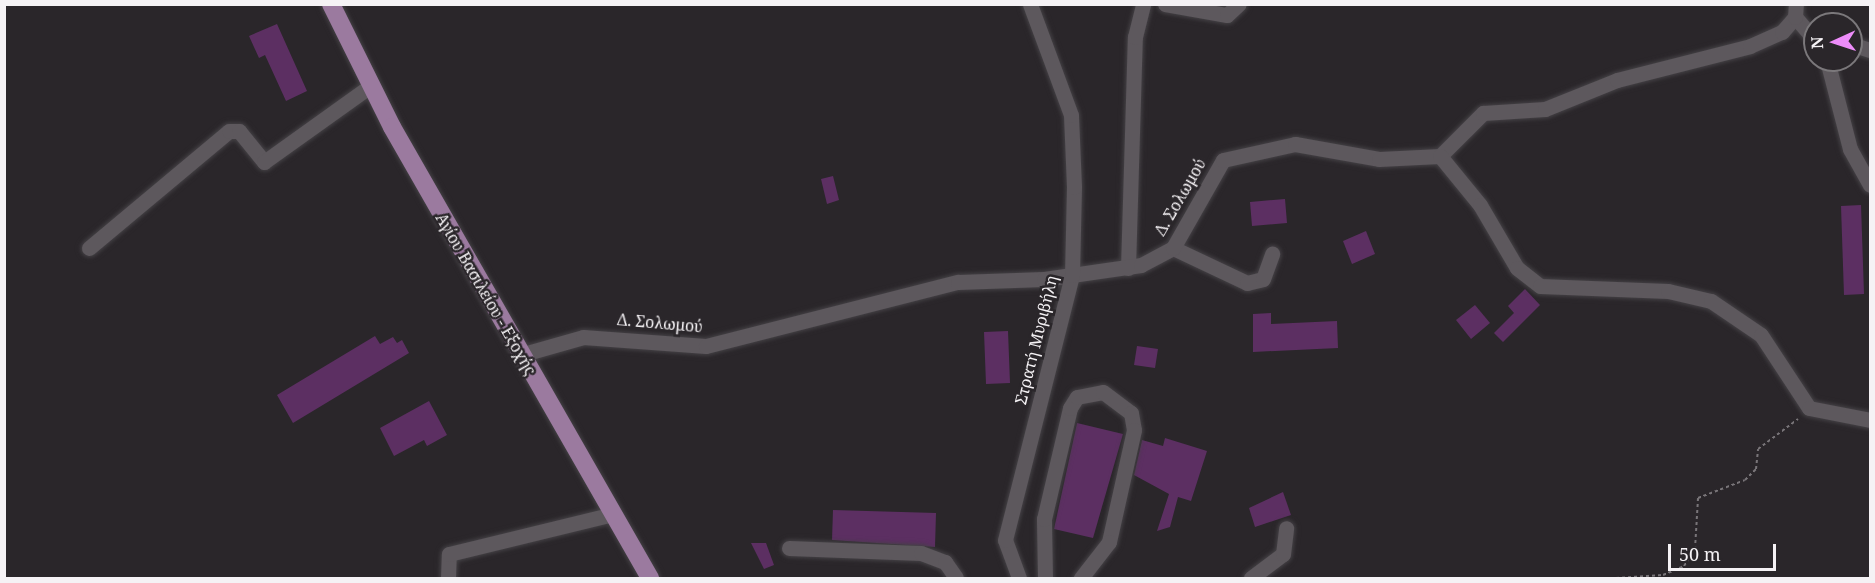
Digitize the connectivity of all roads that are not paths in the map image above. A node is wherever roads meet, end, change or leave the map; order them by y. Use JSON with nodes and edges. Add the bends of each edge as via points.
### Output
{"nodes":[{"id":1,"x":330,"y":4,"type":"edge"},
{"id":2,"x":1030,"y":4,"type":"edge"},
{"id":3,"x":1143,"y":4,"type":"edge"},
{"id":4,"x":1165,"y":4,"type":"edge"},
{"id":5,"x":1239,"y":4,"type":"edge"},
{"id":6,"x":1795,"y":11,"type":"edge"},
{"id":7,"x":1830,"y":72,"type":"edge"},
{"id":8,"x":370,"y":86,"type":"junction"},
{"id":9,"x":1440,"y":156,"type":"junction"},
{"id":10,"x":1870,"y":185,"type":"edge"},
{"id":11,"x":89,"y":248,"type":"dead end"},
{"id":12,"x":1173,"y":248,"type":"junction"},
{"id":13,"x":1272,"y":254,"type":"dead end"},
{"id":14,"x":1128,"y":268,"type":"junction"},
{"id":15,"x":1072,"y":275,"type":"junction"},
{"id":16,"x":520,"y":355,"type":"junction"},
{"id":17,"x":1870,"y":420,"type":"edge"},
{"id":18,"x":613,"y":514,"type":"junction"},
{"id":19,"x":1286,"y":528,"type":"dead end"},
{"id":20,"x":789,"y":548,"type":"dead end"},
{"id":21,"x":448,"y":579,"type":"edge"},
{"id":22,"x":650,"y":579,"type":"edge"},
{"id":23,"x":956,"y":579,"type":"edge"},
{"id":24,"x":1019,"y":579,"type":"edge"},
{"id":25,"x":1045,"y":579,"type":"edge"},
{"id":26,"x":1081,"y":579,"type":"edge"},
{"id":27,"x":1251,"y":579,"type":"edge"}],
"edges":[{"from":1,"to":8,"type":"main road","name":"Αγίου Βασιλείου - Εξοχής"},
{"from":2,"to":15,"type":"street","name":"Στρατή Μυριβήλη","via":[[1071,115]]},
{"from":3,"to":14,"type":"street","via":[[1135,37]]},
{"from":4,"to":5,"type":"street","via":[[1227,15]]},
{"from":6,"to":9,"type":"street","via":[[1770,39],[1750,46],[1617,80],[1545,109],[1483,113]]},
{"from":7,"to":10,"type":"street","via":[[1850,149]]},
{"from":8,"to":11,"type":"street","via":[[264,162],[240,131],[229,131]]},
{"from":8,"to":16,"type":"main road","name":"Αγίου Βασιλείου - Εξοχής"},
{"from":9,"to":12,"type":"street","name":"Δ. Σολωμού","via":[[1379,159],[1295,144],[1238,154],[1223,160],[1210,175]]},
{"from":9,"to":17,"type":"street","via":[[1480,205],[1517,268],[1540,286],[1668,291],[1712,302],[1761,335],[1809,408]]},
{"from":12,"to":13,"type":"street","via":[[1247,283],[1263,279]]},
{"from":12,"to":14,"type":"street","name":"Δ. Σολωμού"},
{"from":14,"to":15,"type":"street","name":"Δ. Σολωμού"},
{"from":15,"to":16,"type":"street","name":"Δ. Σολωμού","via":[[958,282],[706,346],[583,337]]},
{"from":15,"to":24,"type":"street","name":"Στρατή Μυριβήλη","via":[[1005,540]]},
{"from":16,"to":18,"type":"main road","name":"Αγίου Βασιλείου - Εξοχής"},
{"from":18,"to":21,"type":"street","via":[[449,554]]},
{"from":18,"to":22,"type":"main road","name":"Αγίου Βασιλείου - Εξοχής"},
{"from":19,"to":27,"type":"street","via":[[1283,554]]},
{"from":20,"to":23,"type":"street","via":[[921,553],[945,562]]},
{"from":25,"to":26,"type":"street","via":[[1044,519],[1070,408],[1077,397],[1103,392],[1120,400],[1134,418],[1134,430],[1108,542]]}]}
